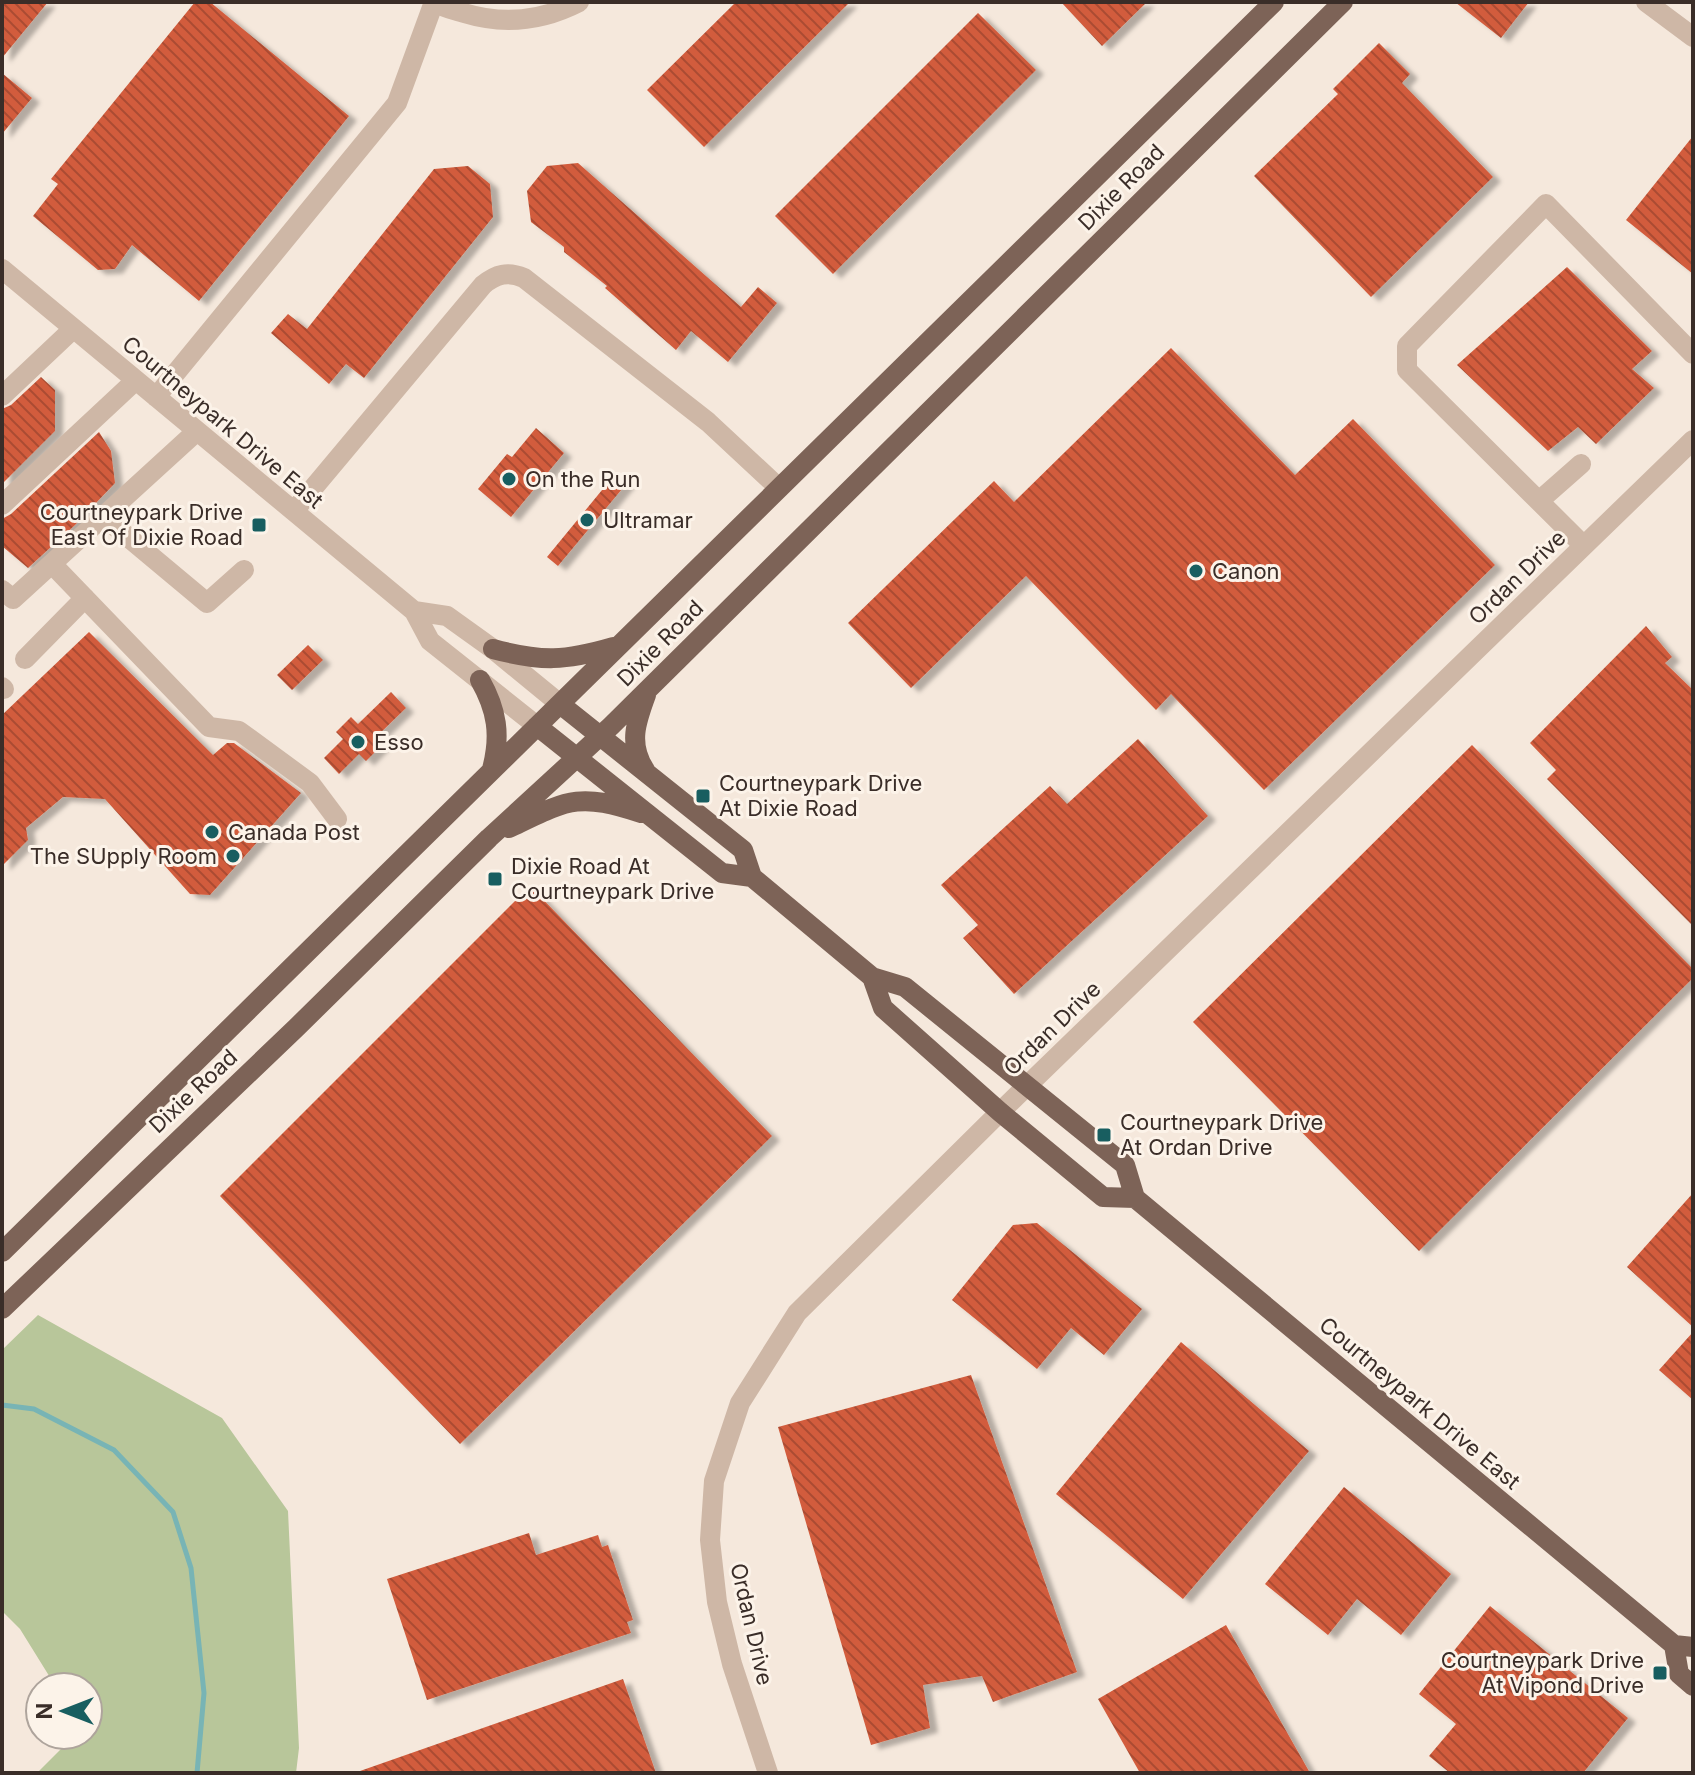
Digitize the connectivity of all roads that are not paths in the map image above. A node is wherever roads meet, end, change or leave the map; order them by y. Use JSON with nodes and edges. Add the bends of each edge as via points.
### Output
{"nodes":[{"id":1,"x":434,"y":2,"type":"edge"},
{"id":2,"x":579,"y":2,"type":"edge"},
{"id":3,"x":1274,"y":2,"type":"edge"},
{"id":4,"x":1343,"y":2,"type":"edge"},
{"id":5,"x":1646,"y":2,"type":"edge"},
{"id":6,"x":1693,"y":37,"type":"edge"},
{"id":7,"x":6,"y":279,"type":"edge"},
{"id":8,"x":73,"y":329,"type":"junction"},
{"id":9,"x":1693,"y":354,"type":"edge"},
{"id":10,"x":136,"y":380,"type":"junction"},
{"id":11,"x":2,"y":396,"type":"edge"},
{"id":12,"x":156,"y":397,"type":"junction"},
{"id":13,"x":197,"y":431,"type":"junction"},
{"id":14,"x":1693,"y":440,"type":"edge"},
{"id":15,"x":1581,"y":464,"type":"dead end"},
{"id":16,"x":779,"y":488,"type":"junction"},
{"id":17,"x":1539,"y":501,"type":"junction"},
{"id":18,"x":2,"y":505,"type":"edge"},
{"id":19,"x":294,"y":511,"type":"junction"},
{"id":20,"x":104,"y":517,"type":"junction"},
{"id":21,"x":1583,"y":545,"type":"junction"},
{"id":22,"x":52,"y":564,"type":"junction"},
{"id":23,"x":244,"y":570,"type":"dead end"},
{"id":24,"x":2,"y":590,"type":"edge"},
{"id":25,"x":85,"y":598,"type":"junction"},
{"id":26,"x":414,"y":611,"type":"junction"},
{"id":27,"x":617,"y":646,"type":"junction"},
{"id":28,"x":493,"y":649,"type":"junction"},
{"id":29,"x":25,"y":659,"type":"dead end"},
{"id":30,"x":480,"y":680,"type":"junction"},
{"id":31,"x":650,"y":686,"type":"junction"},
{"id":32,"x":560,"y":704,"type":"junction"},
{"id":33,"x":537,"y":726,"type":"junction"},
{"id":34,"x":599,"y":737,"type":"junction"},
{"id":35,"x":578,"y":756,"type":"junction"},
{"id":36,"x":492,"y":769,"type":"junction"},
{"id":37,"x":649,"y":777,"type":"junction"},
{"id":38,"x":653,"y":817,"type":"junction"},
{"id":39,"x":337,"y":819,"type":"dead end"},
{"id":40,"x":489,"y":838,"type":"junction"},
{"id":41,"x":752,"y":877,"type":"junction"},
{"id":42,"x":872,"y":977,"type":"junction"},
{"id":43,"x":1027,"y":1086,"type":"junction"},
{"id":44,"x":1000,"y":1112,"type":"junction"},
{"id":45,"x":1135,"y":1198,"type":"junction"},
{"id":46,"x":2,"y":1252,"type":"edge"},
{"id":47,"x":2,"y":1309,"type":"edge"},
{"id":48,"x":1684,"y":1646,"type":"edge"},
{"id":49,"x":1693,"y":1686,"type":"edge"},
{"id":50,"x":768,"y":1773,"type":"edge"}],
"edges":[{"from":1,"to":2,"type":"street","via":[[485,20],[525,20]]},
{"from":1,"to":12,"type":"street","via":[[397,103]]},
{"from":3,"to":16,"type":"main road","name":"Dixie Road"},
{"from":4,"to":31,"type":"main road","name":"Dixie Road"},
{"from":5,"to":6,"type":"street"},
{"from":7,"to":8,"type":"street","name":"Courtneypark Drive East"},
{"from":8,"to":10,"type":"street","name":"Courtneypark Drive East"},
{"from":8,"to":11,"type":"street"},
{"from":9,"to":17,"type":"street","via":[[1546,204],[1407,346],[1407,370]]},
{"from":10,"to":12,"type":"street","name":"Courtneypark Drive East"},
{"from":10,"to":18,"type":"street"},
{"from":12,"to":13,"type":"street","name":"Courtneypark Drive East"},
{"from":13,"to":19,"type":"street","name":"Courtneypark Drive East"},
{"from":13,"to":20,"type":"street"},
{"from":14,"to":21,"type":"street","name":"Ordan Drive"},
{"from":15,"to":17,"type":"street"},
{"from":16,"to":19,"type":"street","via":[[708,422],[524,278],[502,274],[483,285]]},
{"from":16,"to":27,"type":"main road","name":"Dixie Road"},
{"from":17,"to":21,"type":"street"},
{"from":19,"to":26,"type":"street","name":"Courtneypark Drive East"},
{"from":20,"to":22,"type":"street"},
{"from":20,"to":23,"type":"street","via":[[207,603]]},
{"from":21,"to":43,"type":"street","name":"Ordan Drive"},
{"from":22,"to":24,"type":"street","via":[[13,599]]},
{"from":22,"to":25,"type":"street"},
{"from":25,"to":29,"type":"street"},
{"from":25,"to":39,"type":"street","via":[[209,727],[239,731],[310,783]]},
{"from":26,"to":28,"type":"street","name":"Courtneypark Drive East","via":[[447,616]]},
{"from":26,"to":30,"type":"street","name":"Courtneypark Drive East","via":[[430,641]]},
{"from":27,"to":28,"type":"main road","via":[[574,659],[526,658]]},
{"from":27,"to":32,"type":"main road","name":"Dixie Road"},
{"from":28,"to":32,"type":"street","name":"Courtneypark Drive East"},
{"from":30,"to":33,"type":"street","name":"Courtneypark Drive East"},
{"from":30,"to":36,"type":"main road","via":[[496,714]]},
{"from":31,"to":34,"type":"main road","name":"Dixie Road"},
{"from":31,"to":37,"type":"main road","via":[[634,741]]},
{"from":32,"to":33,"type":"main road","name":"Dixie Road"},
{"from":32,"to":34,"type":"main road","name":"Courtneypark Drive East"},
{"from":33,"to":35,"type":"main road","name":"Courtneypark Drive East"},
{"from":33,"to":36,"type":"main road","name":"Dixie Road"},
{"from":34,"to":35,"type":"main road","name":"Dixie Road"},
{"from":34,"to":37,"type":"main road","name":"Courtneypark Drive East"},
{"from":35,"to":38,"type":"main road","name":"Courtneypark Drive East"},
{"from":35,"to":40,"type":"main road","name":"Dixie Road"},
{"from":36,"to":46,"type":"main road","name":"Dixie Road"},
{"from":37,"to":41,"type":"main road","name":"Courtneypark Drive East","via":[[743,850]]},
{"from":38,"to":40,"type":"main road","via":[[576,799]]},
{"from":38,"to":41,"type":"main road","name":"Courtneypark Drive East","via":[[722,873]]},
{"from":40,"to":47,"type":"main road","name":"Dixie Road"},
{"from":41,"to":42,"type":"main road","name":"Courtneypark Drive East"},
{"from":42,"to":43,"type":"main road","name":"Courtneypark Drive East","via":[[905,987]]},
{"from":42,"to":44,"type":"main road","name":"Courtneypark Drive East","via":[[883,1008]]},
{"from":43,"to":44,"type":"street","name":"Ordan Drive"},
{"from":43,"to":45,"type":"main road","name":"Courtneypark Drive East","via":[[1125,1165]]},
{"from":44,"to":45,"type":"main road","name":"Courtneypark Drive East","via":[[1103,1197]]},
{"from":44,"to":50,"type":"street","name":"Ordan Drive","via":[[797,1313],[731,1426],[714,1481],[710,1540],[732,1664]]},
{"from":45,"to":48,"type":"main road","name":"Courtneypark Drive East"},
{"from":48,"to":49,"type":"main road","name":"Courtneypark Drive East","via":[[1679,1674]]}]}
